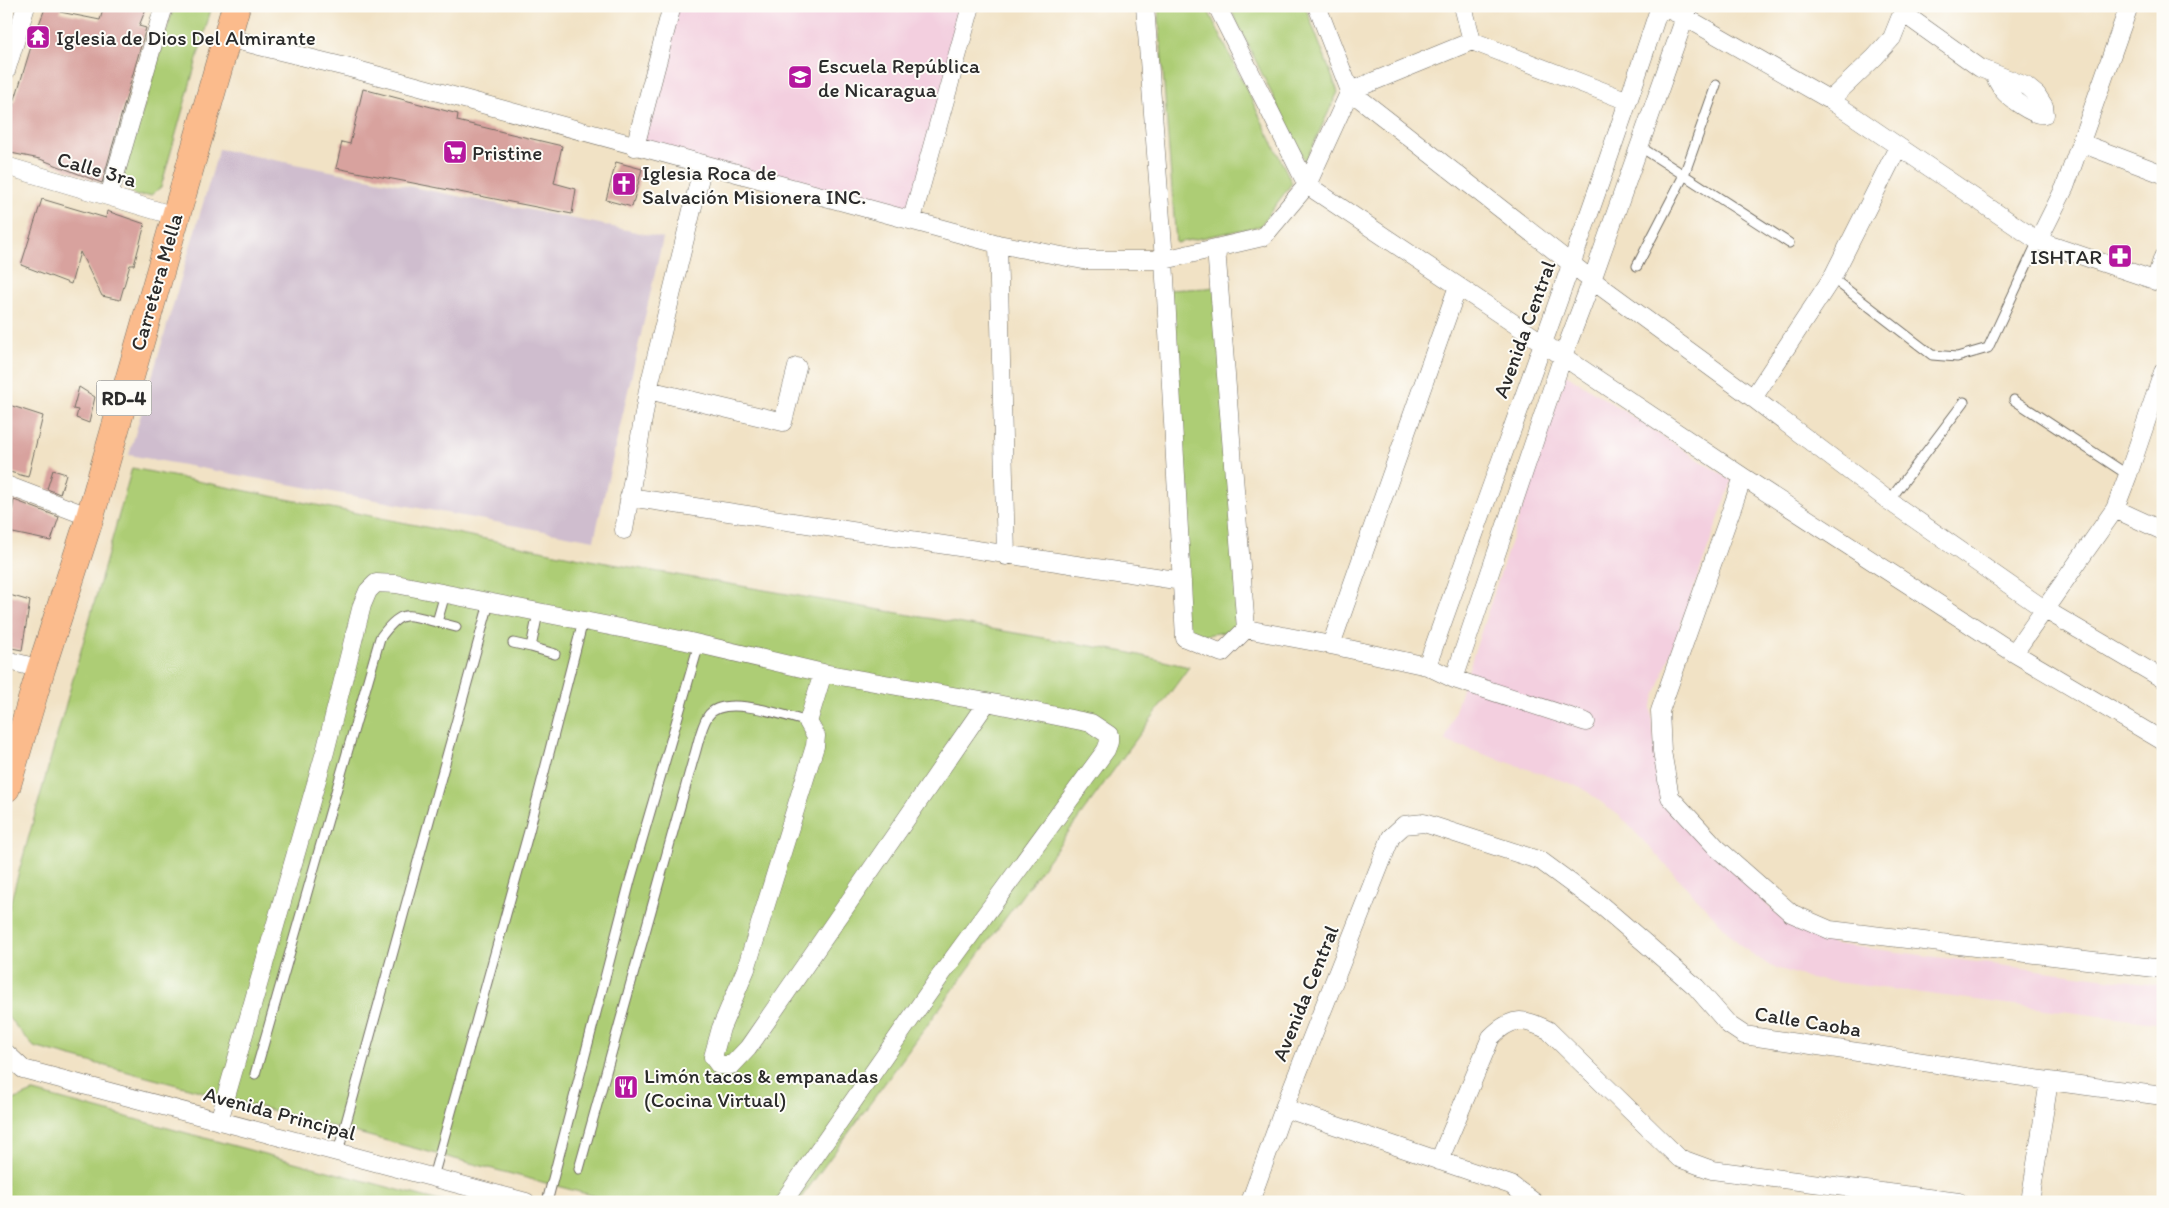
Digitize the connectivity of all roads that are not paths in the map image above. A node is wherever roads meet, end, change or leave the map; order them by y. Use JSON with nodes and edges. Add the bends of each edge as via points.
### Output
{"nodes":[{"id":1,"x":26,"y":6,"type":"edge"},
{"id":2,"x":164,"y":6,"type":"edge"},
{"id":3,"x":236,"y":6,"type":"edge"},
{"id":4,"x":672,"y":6,"type":"edge"},
{"id":5,"x":971,"y":6,"type":"edge"},
{"id":6,"x":1145,"y":6,"type":"edge"},
{"id":7,"x":1217,"y":6,"type":"edge"},
{"id":8,"x":1317,"y":6,"type":"edge"},
{"id":9,"x":1463,"y":6,"type":"edge"},
{"id":10,"x":1660,"y":6,"type":"edge"},
{"id":11,"x":2129,"y":6,"type":"edge"},
{"id":12,"x":1904,"y":10,"type":"edge"},
{"id":13,"x":1687,"y":11,"type":"edge"},
{"id":14,"x":227,"y":38,"type":"junction"},
{"id":15,"x":1472,"y":41,"type":"junction"},
{"id":16,"x":6,"y":72,"type":"edge"},
{"id":17,"x":1994,"y":74,"type":"dead end"},
{"id":18,"x":1716,"y":85,"type":"dead end"},
{"id":19,"x":1350,"y":91,"type":"junction"},
{"id":20,"x":1830,"y":100,"type":"junction"},
{"id":21,"x":1628,"y":101,"type":"junction"},
{"id":22,"x":2081,"y":143,"type":"junction"},
{"id":23,"x":1639,"y":146,"type":"junction"},
{"id":24,"x":635,"y":147,"type":"junction"},
{"id":25,"x":1898,"y":147,"type":"junction"},
{"id":26,"x":702,"y":164,"type":"junction"},
{"id":27,"x":6,"y":166,"type":"edge"},
{"id":28,"x":2163,"y":174,"type":"edge"},
{"id":29,"x":1684,"y":175,"type":"junction"},
{"id":30,"x":1307,"y":185,"type":"junction"},
{"id":31,"x":109,"y":196,"type":"junction"},
{"id":32,"x":175,"y":216,"type":"junction"},
{"id":33,"x":912,"y":219,"type":"junction"},
{"id":34,"x":2038,"y":240,"type":"junction"},
{"id":35,"x":1789,"y":242,"type":"dead end"},
{"id":36,"x":998,"y":244,"type":"junction"},
{"id":37,"x":1216,"y":248,"type":"junction"},
{"id":38,"x":2163,"y":257,"type":"edge"},
{"id":39,"x":1164,"y":260,"type":"junction"},
{"id":40,"x":1572,"y":264,"type":"junction"},
{"id":41,"x":1637,"y":266,"type":"dead end"},
{"id":42,"x":1832,"y":278,"type":"junction"},
{"id":43,"x":1592,"y":280,"type":"junction"},
{"id":44,"x":2159,"y":282,"type":"edge"},
{"id":45,"x":1458,"y":286,"type":"junction"},
{"id":46,"x":1542,"y":342,"type":"junction"},
{"id":47,"x":1563,"y":356,"type":"junction"},
{"id":48,"x":797,"y":367,"type":"dead end"},
{"id":49,"x":2163,"y":372,"type":"edge"},
{"id":50,"x":648,"y":390,"type":"junction"},
{"id":51,"x":1754,"y":398,"type":"junction"},
{"id":52,"x":2014,"y":400,"type":"dead end"},
{"id":53,"x":1964,"y":402,"type":"dead end"},
{"id":54,"x":2156,"y":417,"type":"edge"},
{"id":55,"x":2128,"y":475,"type":"junction"},
{"id":56,"x":1743,"y":477,"type":"junction"},
{"id":57,"x":6,"y":485,"type":"edge"},
{"id":58,"x":629,"y":497,"type":"junction"},
{"id":59,"x":1889,"y":501,"type":"junction"},
{"id":60,"x":2115,"y":509,"type":"junction"},
{"id":61,"x":90,"y":517,"type":"junction"},
{"id":62,"x":624,"y":530,"type":"dead end"},
{"id":63,"x":2163,"y":531,"type":"edge"},
{"id":64,"x":1006,"y":556,"type":"junction"},
{"id":65,"x":1182,"y":581,"type":"junction"},
{"id":66,"x":445,"y":594,"type":"junction"},
{"id":67,"x":489,"y":602,"type":"junction"},
{"id":68,"x":2044,"y":609,"type":"junction"},
{"id":69,"x":538,"y":612,"type":"junction"},
{"id":70,"x":583,"y":621,"type":"junction"},
{"id":71,"x":437,"y":622,"type":"junction"},
{"id":72,"x":456,"y":626,"type":"dead end"},
{"id":73,"x":1246,"y":629,"type":"junction"},
{"id":74,"x":513,"y":643,"type":"dead end"},
{"id":75,"x":699,"y":644,"type":"junction"},
{"id":76,"x":1331,"y":644,"type":"junction"},
{"id":77,"x":531,"y":647,"type":"junction"},
{"id":78,"x":2014,"y":653,"type":"junction"},
{"id":79,"x":555,"y":654,"type":"dead end"},
{"id":80,"x":6,"y":660,"type":"edge"},
{"id":81,"x":1427,"y":666,"type":"junction"},
{"id":82,"x":41,"y":669,"type":"junction"},
{"id":83,"x":823,"y":673,"type":"junction"},
{"id":84,"x":1454,"y":679,"type":"junction"},
{"id":85,"x":2163,"y":679,"type":"edge"},
{"id":86,"x":987,"y":702,"type":"junction"},
{"id":87,"x":808,"y":722,"type":"junction"},
{"id":88,"x":1586,"y":722,"type":"dead end"},
{"id":89,"x":2163,"y":741,"type":"edge"},
{"id":90,"x":7,"y":781,"type":"edge"},
{"id":91,"x":1424,"y":823,"type":"joint"},
{"id":92,"x":2163,"y":969,"type":"edge"},
{"id":93,"x":6,"y":1052,"type":"edge"},
{"id":94,"x":14,"y":1071,"type":"edge"},
{"id":95,"x":255,"y":1074,"type":"dead end"},
{"id":96,"x":2049,"y":1081,"type":"junction"},
{"id":97,"x":2163,"y":1096,"type":"edge"},
{"id":98,"x":1284,"y":1108,"type":"junction"},
{"id":99,"x":219,"y":1121,"type":"junction"},
{"id":100,"x":338,"y":1152,"type":"junction"},
{"id":101,"x":1440,"y":1161,"type":"junction"},
{"id":102,"x":579,"y":1169,"type":"dead end"},
{"id":103,"x":433,"y":1177,"type":"junction"},
{"id":104,"x":526,"y":1202,"type":"edge"},
{"id":105,"x":547,"y":1202,"type":"edge"},
{"id":106,"x":783,"y":1202,"type":"edge"},
{"id":107,"x":1250,"y":1202,"type":"edge"},
{"id":108,"x":1534,"y":1202,"type":"edge"},
{"id":109,"x":1959,"y":1202,"type":"edge"},
{"id":110,"x":2030,"y":1202,"type":"edge"}],
"edges":[{"from":1,"to":16,"type":"street"},
{"from":2,"to":31,"type":"street"},
{"from":3,"to":14,"type":"main road","name":"Carretera Mella","number":"RD-4"},
{"from":4,"to":24,"type":"street"},
{"from":5,"to":33,"type":"street"},
{"from":6,"to":39,"type":"street"},
{"from":7,"to":30,"type":"street"},
{"from":8,"to":19,"type":"street"},
{"from":9,"to":15,"type":"street"},
{"from":10,"to":13,"type":"street"},
{"from":10,"to":21,"type":"street","name":"Avenida Central"},
{"from":11,"to":22,"type":"street"},
{"from":12,"to":17,"type":"street","via":[[1980,68]]},
{"from":12,"to":20,"type":"street","via":[[1892,38]]},
{"from":13,"to":20,"type":"street"},
{"from":13,"to":23,"type":"street"},
{"from":14,"to":24,"type":"street","via":[[350,68]]},
{"from":14,"to":32,"type":"main road","name":"Carretera Mella","number":"RD-4"},
{"from":15,"to":19,"type":"street"},
{"from":15,"to":21,"type":"street"},
{"from":18,"to":29,"type":"lane"},
{"from":19,"to":30,"type":"street"},
{"from":19,"to":40,"type":"street"},
{"from":20,"to":25,"type":"street"},
{"from":21,"to":40,"type":"street","name":"Avenida Central"},
{"from":22,"to":28,"type":"street"},
{"from":22,"to":34,"type":"street","via":[[2065,187]]},
{"from":23,"to":29,"type":"lane"},
{"from":23,"to":43,"type":"street"},
{"from":24,"to":26,"type":"street"},
{"from":25,"to":34,"type":"street"},
{"from":25,"to":42,"type":"street"},
{"from":26,"to":33,"type":"street"},
{"from":26,"to":50,"type":"street"},
{"from":27,"to":31,"type":"street","name":"Calle 3ra"},
{"from":29,"to":35,"type":"lane"},
{"from":29,"to":41,"type":"lane"},
{"from":30,"to":37,"type":"street","via":[[1263,237]]},
{"from":30,"to":45,"type":"street"},
{"from":31,"to":32,"type":"street","name":"Calle 3ra"},
{"from":32,"to":61,"type":"main road","name":"Carretera Mella","number":"RD-4"},
{"from":33,"to":36,"type":"street"},
{"from":34,"to":42,"type":"lane","via":[[1988,348],[1956,357],[1932,355]]},
{"from":34,"to":44,"type":"street"},
{"from":36,"to":39,"type":"street","via":[[1083,260]]},
{"from":36,"to":64,"type":"street"},
{"from":37,"to":39,"type":"street"},
{"from":37,"to":73,"type":"street"},
{"from":38,"to":44,"type":"street"},
{"from":39,"to":65,"type":"street"},
{"from":40,"to":43,"type":"street"},
{"from":40,"to":46,"type":"street","name":"Avenida Central"},
{"from":42,"to":51,"type":"street"},
{"from":43,"to":47,"type":"street"},
{"from":43,"to":51,"type":"street"},
{"from":45,"to":46,"type":"street"},
{"from":45,"to":76,"type":"street"},
{"from":46,"to":47,"type":"street"},
{"from":46,"to":81,"type":"street","name":"Avenida Central"},
{"from":47,"to":56,"type":"street"},
{"from":47,"to":84,"type":"street"},
{"from":48,"to":50,"type":"street","via":[[783,422]]},
{"from":49,"to":54,"type":"street"},
{"from":50,"to":58,"type":"street"},
{"from":51,"to":59,"type":"street"},
{"from":52,"to":55,"type":"lane"},
{"from":53,"to":59,"type":"lane"},
{"from":54,"to":55,"type":"street"},
{"from":55,"to":60,"type":"street"},
{"from":56,"to":78,"type":"street"},
{"from":56,"to":92,"type":"street","via":[[1660,710],[1662,751],[1670,797],[1717,848],[1791,913],[1830,930]]},
{"from":57,"to":61,"type":"street"},
{"from":58,"to":62,"type":"street"},
{"from":58,"to":64,"type":"street"},
{"from":59,"to":68,"type":"street"},
{"from":60,"to":63,"type":"street"},
{"from":60,"to":68,"type":"street"},
{"from":61,"to":82,"type":"main road","name":"Carretera Mella","number":"RD-4"},
{"from":64,"to":65,"type":"street"},
{"from":65,"to":73,"type":"street","via":[[1185,638],[1222,653]]},
{"from":66,"to":67,"type":"street"},
{"from":66,"to":71,"type":"lane"},
{"from":66,"to":99,"type":"street","via":[[382,582],[368,591]]},
{"from":67,"to":69,"type":"street"},
{"from":67,"to":100,"type":"lane"},
{"from":68,"to":78,"type":"street"},
{"from":68,"to":85,"type":"street"},
{"from":69,"to":70,"type":"street"},
{"from":69,"to":77,"type":"lane"},
{"from":70,"to":75,"type":"street"},
{"from":70,"to":103,"type":"lane","via":[[529,831]]},
{"from":71,"to":72,"type":"lane"},
{"from":71,"to":95,"type":"lane","via":[[403,615],[380,638]]},
{"from":73,"to":76,"type":"street"},
{"from":74,"to":77,"type":"lane"},
{"from":75,"to":83,"type":"street"},
{"from":75,"to":105,"type":"lane","via":[[630,882]]},
{"from":76,"to":81,"type":"street"},
{"from":77,"to":79,"type":"lane"},
{"from":78,"to":89,"type":"street"},
{"from":80,"to":82,"type":"street"},
{"from":81,"to":84,"type":"street"},
{"from":82,"to":90,"type":"main road","name":"Carretera Mella","number":"RD-4"},
{"from":83,"to":86,"type":"street"},
{"from":83,"to":87,"type":"street"},
{"from":84,"to":88,"type":"street"},
{"from":86,"to":87,"type":"street","via":[[748,1048],[732,1065],[719,1065],[713,1057],[721,1028],[746,968],[815,746],[814,729]]},
{"from":86,"to":106,"type":"street","via":[[1091,723],[1109,735],[1110,742],[941,975]]},
{"from":87,"to":102,"type":"lane","via":[[736,705],[720,708],[708,716]]},
{"from":91,"to":96,"type":"street","name":"Calle Caoba","via":[[1541,861],[1617,919],[1696,987],[1729,1025],[1744,1035]]},
{"from":91,"to":98,"type":"street","name":"Avenida Central","via":[[1404,825],[1391,837]]},
{"from":93,"to":94,"type":"street"},
{"from":94,"to":99,"type":"street","name":"Avenida Principal"},
{"from":96,"to":97,"type":"street","name":"Calle Caoba"},
{"from":96,"to":110,"type":"street"},
{"from":98,"to":101,"type":"street"},
{"from":98,"to":107,"type":"street","name":"Avenida Central"},
{"from":99,"to":100,"type":"street","name":"Avenida Principal"},
{"from":100,"to":103,"type":"street","name":"Avenida Principal"},
{"from":101,"to":108,"type":"street","via":[[1511,1185]]},
{"from":101,"to":109,"type":"street","via":[[1491,1037],[1503,1025],[1528,1020],[1548,1030],[1679,1158],[1692,1164],[1712,1170]]},
{"from":103,"to":104,"type":"street","name":"Avenida Principal"}]}
